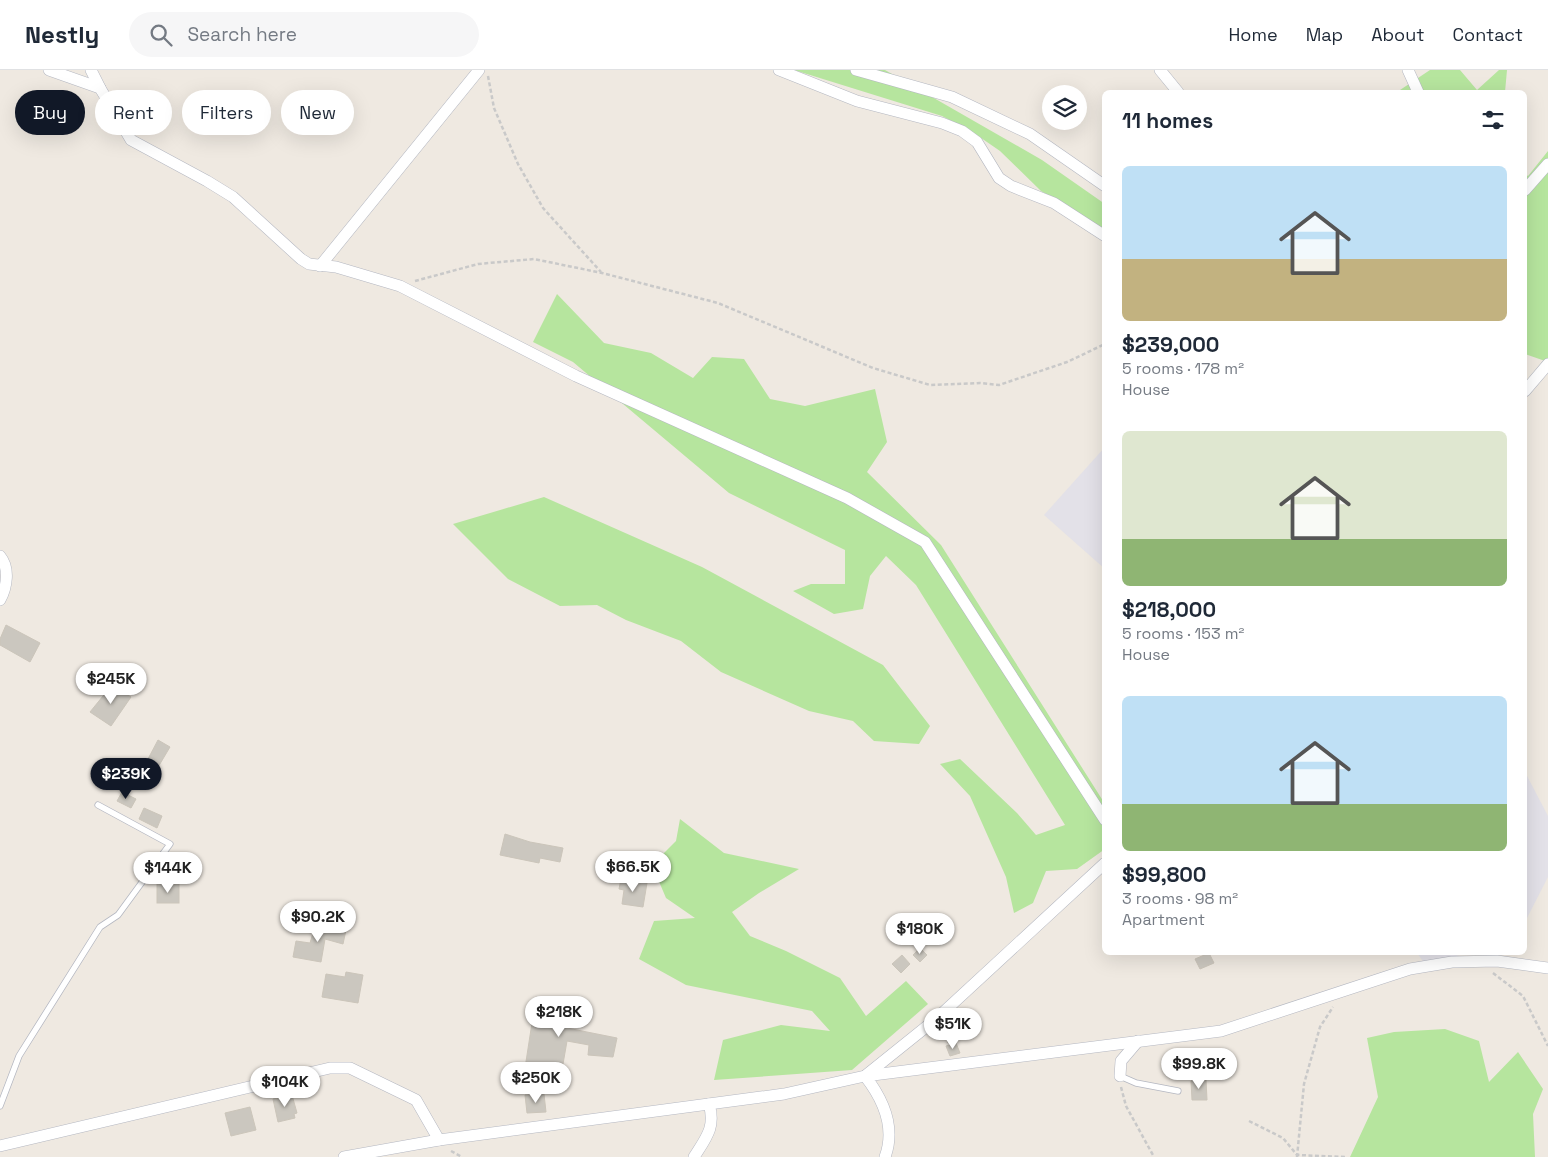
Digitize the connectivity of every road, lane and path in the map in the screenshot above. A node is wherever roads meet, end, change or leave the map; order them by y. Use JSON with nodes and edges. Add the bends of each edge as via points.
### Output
{"nodes":[{"id":1,"x":49,"y":70,"type":"edge"},
{"id":2,"x":91,"y":70,"type":"edge"},
{"id":3,"x":479,"y":70,"type":"edge"},
{"id":4,"x":487,"y":70,"type":"edge"},
{"id":5,"x":779,"y":70,"type":"edge"},
{"id":6,"x":856,"y":70,"type":"edge"},
{"id":7,"x":1160,"y":70,"type":"edge"},
{"id":8,"x":1408,"y":70,"type":"edge"},
{"id":9,"x":100,"y":88,"type":"junction"},
{"id":10,"x":1176,"y":90,"type":"edge"},
{"id":11,"x":1417,"y":90,"type":"edge"},
{"id":12,"x":1548,"y":164,"type":"edge"},
{"id":13,"x":1102,"y":184,"type":"edge"},
{"id":14,"x":1527,"y":188,"type":"edge"},
{"id":15,"x":1102,"y":234,"type":"edge"},
{"id":16,"x":320,"y":266,"type":"junction"},
{"id":17,"x":602,"y":273,"type":"junction"},
{"id":18,"x":400,"y":286,"type":"junction"},
{"id":19,"x":1102,"y":345,"type":"edge"},
{"id":20,"x":1547,"y":369,"type":"edge"},
{"id":21,"x":1527,"y":390,"type":"edge"},
{"id":22,"x":0,"y":556,"type":"edge"},
{"id":23,"x":0,"y":600,"type":"edge"},
{"id":24,"x":98,"y":805,"type":"dead end"},
{"id":25,"x":1102,"y":815,"type":"edge"},
{"id":26,"x":1102,"y":866,"type":"edge"},
{"id":27,"x":1477,"y":962,"type":"junction"},
{"id":28,"x":1548,"y":968,"type":"edge"},
{"id":29,"x":1344,"y":991,"type":"junction"},
{"id":30,"x":1138,"y":1041,"type":"junction"},
{"id":31,"x":1548,"y":1046,"type":"edge"},
{"id":32,"x":864,"y":1076,"type":"junction"},
{"id":33,"x":1120,"y":1076,"type":"junction"},
{"id":34,"x":1178,"y":1092,"type":"dead end"},
{"id":35,"x":709,"y":1104,"type":"junction"},
{"id":36,"x":0,"y":1106,"type":"edge"},
{"id":37,"x":1249,"y":1121,"type":"dead end"},
{"id":38,"x":439,"y":1140,"type":"junction"},
{"id":39,"x":0,"y":1146,"type":"edge"},
{"id":40,"x":359,"y":1156,"type":"edge"},
{"id":41,"x":1297,"y":1156,"type":"edge"},
{"id":42,"x":344,"y":1157,"type":"edge"},
{"id":43,"x":694,"y":1157,"type":"edge"},
{"id":44,"x":885,"y":1157,"type":"edge"},
{"id":45,"x":1154,"y":1157,"type":"edge"},
{"id":46,"x":1346,"y":1157,"type":"edge"}],
"edges":[{"from":1,"to":9,"type":"street"},
{"from":2,"to":9,"type":"street"},
{"from":3,"to":16,"type":"street"},
{"from":4,"to":17,"type":"path","via":[[494,108],[518,164],[544,208]]},
{"from":5,"to":15,"type":"street","via":[[857,101],[942,123],[962,132],[977,142],[999,178],[1054,203]]},
{"from":6,"to":13,"type":"street","via":[[952,97],[1030,134]]},
{"from":7,"to":10,"type":"street"},
{"from":8,"to":11,"type":"street"},
{"from":9,"to":16,"type":"street","via":[[131,140],[232,197],[301,259]]},
{"from":12,"to":14,"type":"street"},
{"from":16,"to":18,"type":"street","via":[[336,267]]},
{"from":17,"to":18,"type":"path","via":[[534,259],[478,264]]},
{"from":17,"to":19,"type":"path","via":[[718,303],[873,368],[930,385],[999,385]]},
{"from":18,"to":25,"type":"street","via":[[576,376],[847,498],[925,542]]},
{"from":20,"to":21,"type":"street"},
{"from":22,"to":23,"type":"street","via":[[4,560],[7,586]]},
{"from":24,"to":36,"type":"lane","via":[[170,844],[118,915],[100,927],[19,1056]]},
{"from":26,"to":32,"type":"street","via":[[936,1019]]},
{"from":27,"to":28,"type":"street"},
{"from":27,"to":29,"type":"street","via":[[1452,962],[1410,969]]},
{"from":27,"to":31,"type":"path","via":[[1523,996]]},
{"from":29,"to":30,"type":"street","via":[[1221,1031]]},
{"from":29,"to":41,"type":"path","via":[[1320,1027],[1304,1084]]},
{"from":30,"to":32,"type":"street"},
{"from":30,"to":33,"type":"street","via":[[1121,1061]]},
{"from":32,"to":35,"type":"street","via":[[784,1094]]},
{"from":32,"to":44,"type":"street","via":[[876,1090],[887,1112],[890,1134]]},
{"from":33,"to":34,"type":"lane"},
{"from":33,"to":45,"type":"path","via":[[1126,1106]]},
{"from":35,"to":38,"type":"street"},
{"from":35,"to":43,"type":"street","via":[[712,1115],[710,1132]]},
{"from":37,"to":41,"type":"path","via":[[1283,1138]]},
{"from":38,"to":39,"type":"street","via":[[416,1100],[350,1068],[330,1068]]},
{"from":38,"to":40,"type":"street"},
{"from":40,"to":42,"type":"street"},
{"from":41,"to":46,"type":"path"}]}
